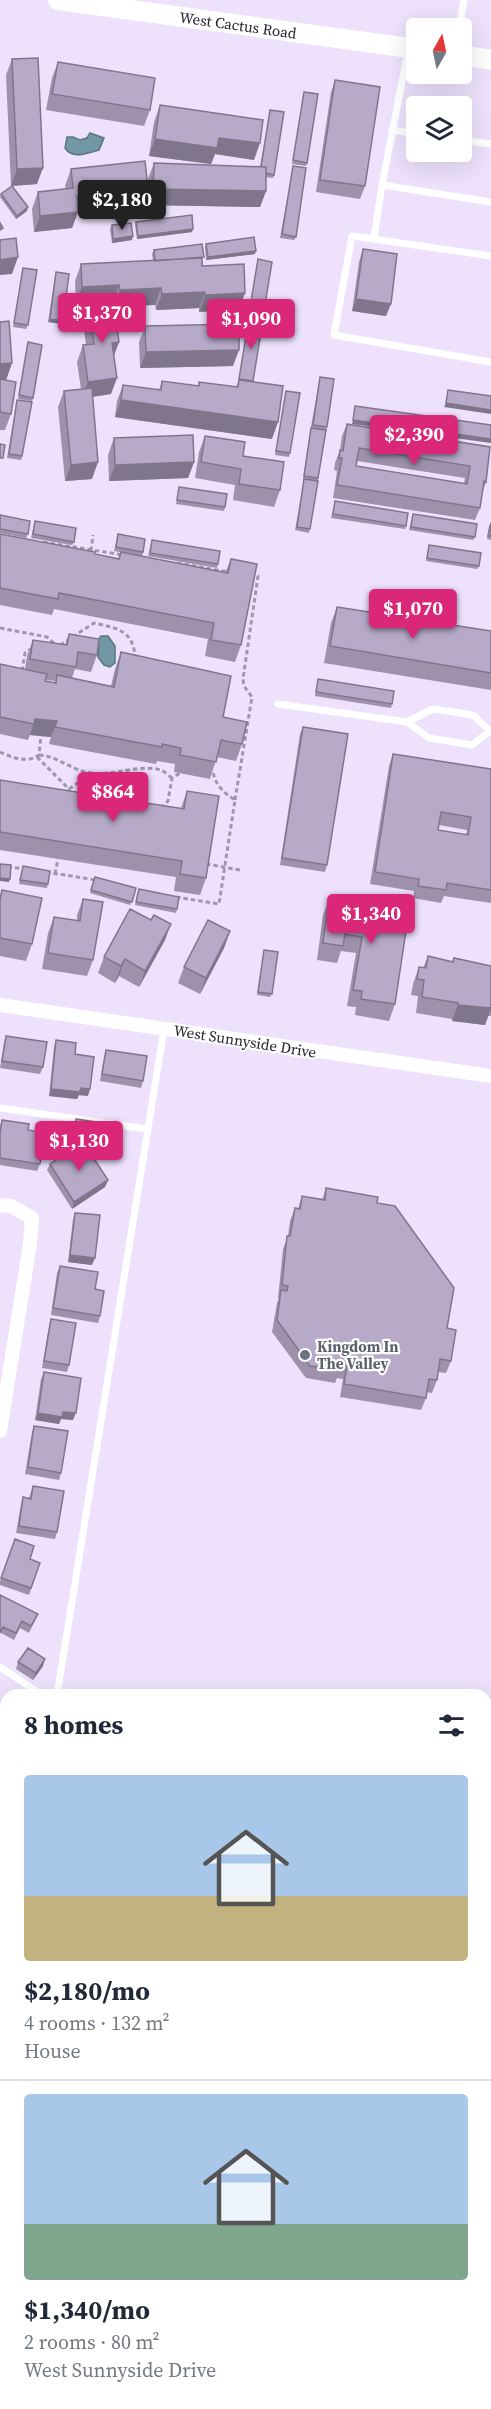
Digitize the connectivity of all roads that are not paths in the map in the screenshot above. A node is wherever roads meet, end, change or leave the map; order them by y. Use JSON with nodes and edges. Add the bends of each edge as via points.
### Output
{"nodes":[{"id":1,"x":58,"y":0,"type":"edge"},
{"id":2,"x":464,"y":0,"type":"edge"},
{"id":3,"x":461,"y":18,"type":"edge"},
{"id":4,"x":406,"y":48,"type":"edge"},
{"id":5,"x":472,"y":57,"type":"edge"},
{"id":6,"x":491,"y":60,"type":"edge"},
{"id":7,"x":406,"y":76,"type":"edge"},
{"id":8,"x":392,"y":130,"type":"junction"},
{"id":9,"x":406,"y":132,"type":"edge"},
{"id":10,"x":472,"y":141,"type":"edge"},
{"id":11,"x":491,"y":144,"type":"edge"},
{"id":12,"x":382,"y":185,"type":"junction"},
{"id":13,"x":491,"y":202,"type":"edge"},
{"id":14,"x":374,"y":238,"type":"junction"},
{"id":15,"x":491,"y":256,"type":"edge"},
{"id":16,"x":491,"y":362,"type":"edge"},
{"id":17,"x":278,"y":704,"type":"dead end"},
{"id":18,"x":407,"y":722,"type":"junction"},
{"id":19,"x":490,"y":731,"type":"edge"},
{"id":20,"x":0,"y":1005,"type":"edge"},
{"id":21,"x":165,"y":1029,"type":"junction"},
{"id":22,"x":491,"y":1076,"type":"edge"},
{"id":23,"x":0,"y":1108,"type":"edge"},
{"id":24,"x":147,"y":1129,"type":"junction"},
{"id":25,"x":0,"y":1205,"type":"edge"},
{"id":26,"x":0,"y":1431,"type":"edge"},
{"id":27,"x":0,"y":1667,"type":"edge"},
{"id":28,"x":33,"y":1689,"type":"edge"},
{"id":29,"x":58,"y":1689,"type":"edge"}],
"edges":[{"from":1,"to":4,"type":"main road","name":"West Cactus Road"},
{"from":2,"to":3,"type":"lane"},
{"from":5,"to":6,"type":"main road"},
{"from":7,"to":8,"type":"lane"},
{"from":8,"to":9,"type":"lane"},
{"from":8,"to":12,"type":"lane"},
{"from":10,"to":11,"type":"lane"},
{"from":12,"to":13,"type":"lane"},
{"from":12,"to":14,"type":"lane"},
{"from":14,"to":15,"type":"lane"},
{"from":14,"to":16,"type":"lane","via":[[352,236],[334,335]]},
{"from":17,"to":18,"type":"lane"},
{"from":18,"to":19,"type":"lane","via":[[433,709],[473,715]]},
{"from":18,"to":19,"type":"lane","via":[[429,738],[472,745]]},
{"from":20,"to":21,"type":"street","name":"West Sunnyside Drive"},
{"from":21,"to":22,"type":"street","name":"West Sunnyside Drive"},
{"from":21,"to":24,"type":"lane"},
{"from":23,"to":24,"type":"lane"},
{"from":24,"to":29,"type":"lane"},
{"from":25,"to":26,"type":"street","via":[[11,1206],[32,1218]]},
{"from":27,"to":28,"type":"lane"}]}
